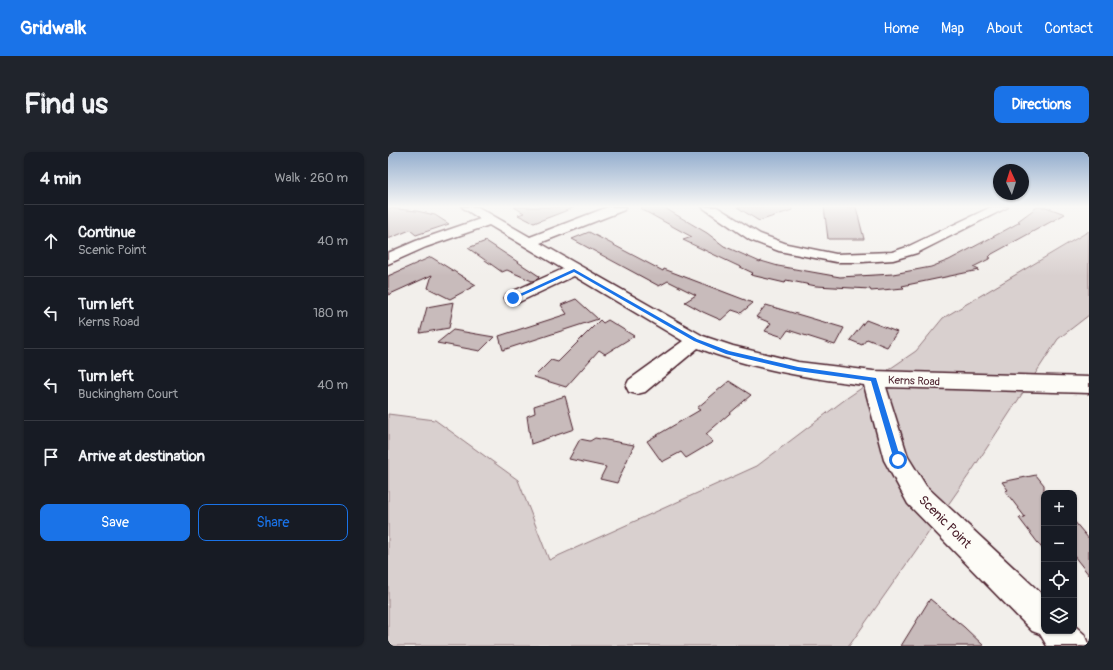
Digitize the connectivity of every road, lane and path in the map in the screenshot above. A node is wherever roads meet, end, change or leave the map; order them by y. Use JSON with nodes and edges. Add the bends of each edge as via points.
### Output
{"nodes":[{"id":1,"x":461,"y":230,"type":"edge"},
{"id":2,"x":507,"y":230,"type":"edge"},
{"id":3,"x":561,"y":230,"type":"edge"},
{"id":4,"x":744,"y":230,"type":"edge"},
{"id":5,"x":955,"y":230,"type":"edge"},
{"id":6,"x":528,"y":243,"type":"junction"},
{"id":7,"x":388,"y":259,"type":"edge"},
{"id":8,"x":574,"y":270,"type":"junction"},
{"id":9,"x":513,"y":298,"type":"dead end"},
{"id":10,"x":696,"y":340,"type":"junction"},
{"id":11,"x":873,"y":380,"type":"junction"},
{"id":12,"x":1089,"y":385,"type":"edge"},
{"id":13,"x":637,"y":386,"type":"dead end"},
{"id":14,"x":1041,"y":616,"type":"edge"},
{"id":15,"x":1059,"y":634,"type":"edge"},
{"id":16,"x":1072,"y":646,"type":"edge"}],
"edges":[{"from":1,"to":7,"type":"street"},
{"from":2,"to":6,"type":"street","name":"Kerns Road"},
{"from":3,"to":6,"type":"street"},
{"from":4,"to":5,"type":"street","via":[[784,248],[836,258],[893,256]]},
{"from":6,"to":8,"type":"street","name":"Kerns Road"},
{"from":8,"to":9,"type":"street"},
{"from":8,"to":10,"type":"street","name":"Kerns Road"},
{"from":10,"to":11,"type":"street","name":"Kerns Road","via":[[728,352],[798,369]]},
{"from":10,"to":13,"type":"street"},
{"from":11,"to":12,"type":"street","name":"Kerns Road"},
{"from":11,"to":14,"type":"street","name":"Scenic Point","via":[[898,460],[917,495]]},
{"from":15,"to":16,"type":"street"}]}
